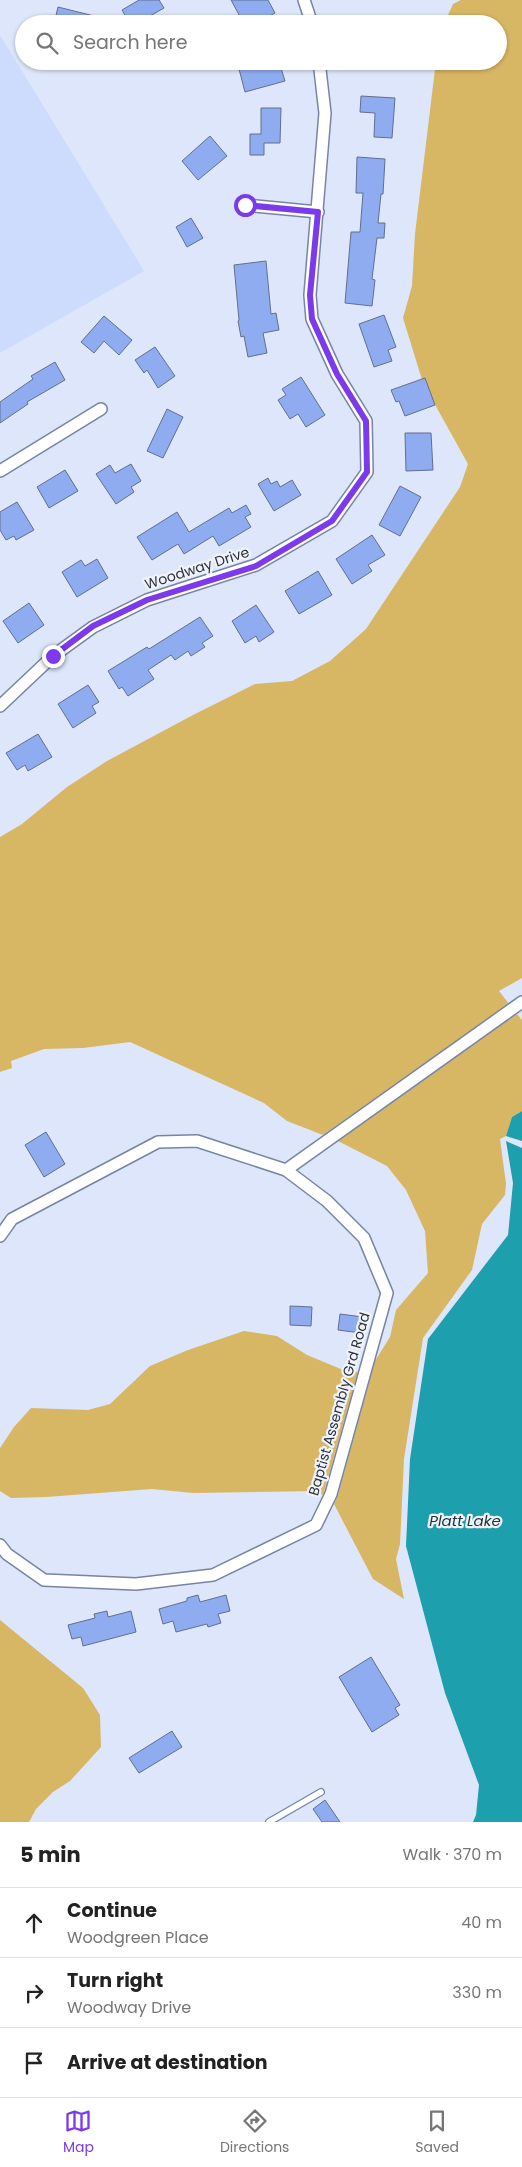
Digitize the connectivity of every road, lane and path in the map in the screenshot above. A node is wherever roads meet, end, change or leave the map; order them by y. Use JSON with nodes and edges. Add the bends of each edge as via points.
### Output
{"nodes":[{"id":1,"x":304,"y":0,"type":"edge"},
{"id":2,"x":309,"y":15,"type":"edge"},
{"id":3,"x":320,"y":70,"type":"edge"},
{"id":4,"x":245,"y":205,"type":"dead end"},
{"id":5,"x":318,"y":212,"type":"junction"},
{"id":6,"x":101,"y":409,"type":"dead end"},
{"id":7,"x":0,"y":471,"type":"edge"},
{"id":8,"x":0,"y":706,"type":"edge"},
{"id":9,"x":522,"y":1002,"type":"edge"},
{"id":10,"x":286,"y":1170,"type":"junction"},
{"id":11,"x":0,"y":1236,"type":"edge"},
{"id":12,"x":0,"y":1545,"type":"edge"},
{"id":13,"x":321,"y":1792,"type":"dead end"},
{"id":14,"x":270,"y":1822,"type":"edge"}],
"edges":[{"from":1,"to":2,"type":"street"},
{"from":3,"to":5,"type":"street","name":"Woodway Drive","via":[[325,113]]},
{"from":4,"to":5,"type":"street"},
{"from":5,"to":8,"type":"street","name":"Woodway Drive","via":[[310,295],[312,319],[337,374],[366,421],[367,472],[332,521],[256,566],[147,600],[93,626],[53,656]]},
{"from":6,"to":7,"type":"street"},
{"from":9,"to":10,"type":"street"},
{"from":10,"to":11,"type":"street","name":"Baptist Assembly Grd Road","via":[[198,1141],[158,1142],[12,1219]]},
{"from":10,"to":12,"type":"street","name":"Baptist Assembly Grd Road","via":[[326,1201],[364,1238],[387,1293],[331,1494],[316,1525],[213,1575],[136,1584],[44,1580],[7,1554]]},
{"from":13,"to":14,"type":"lane"}]}
